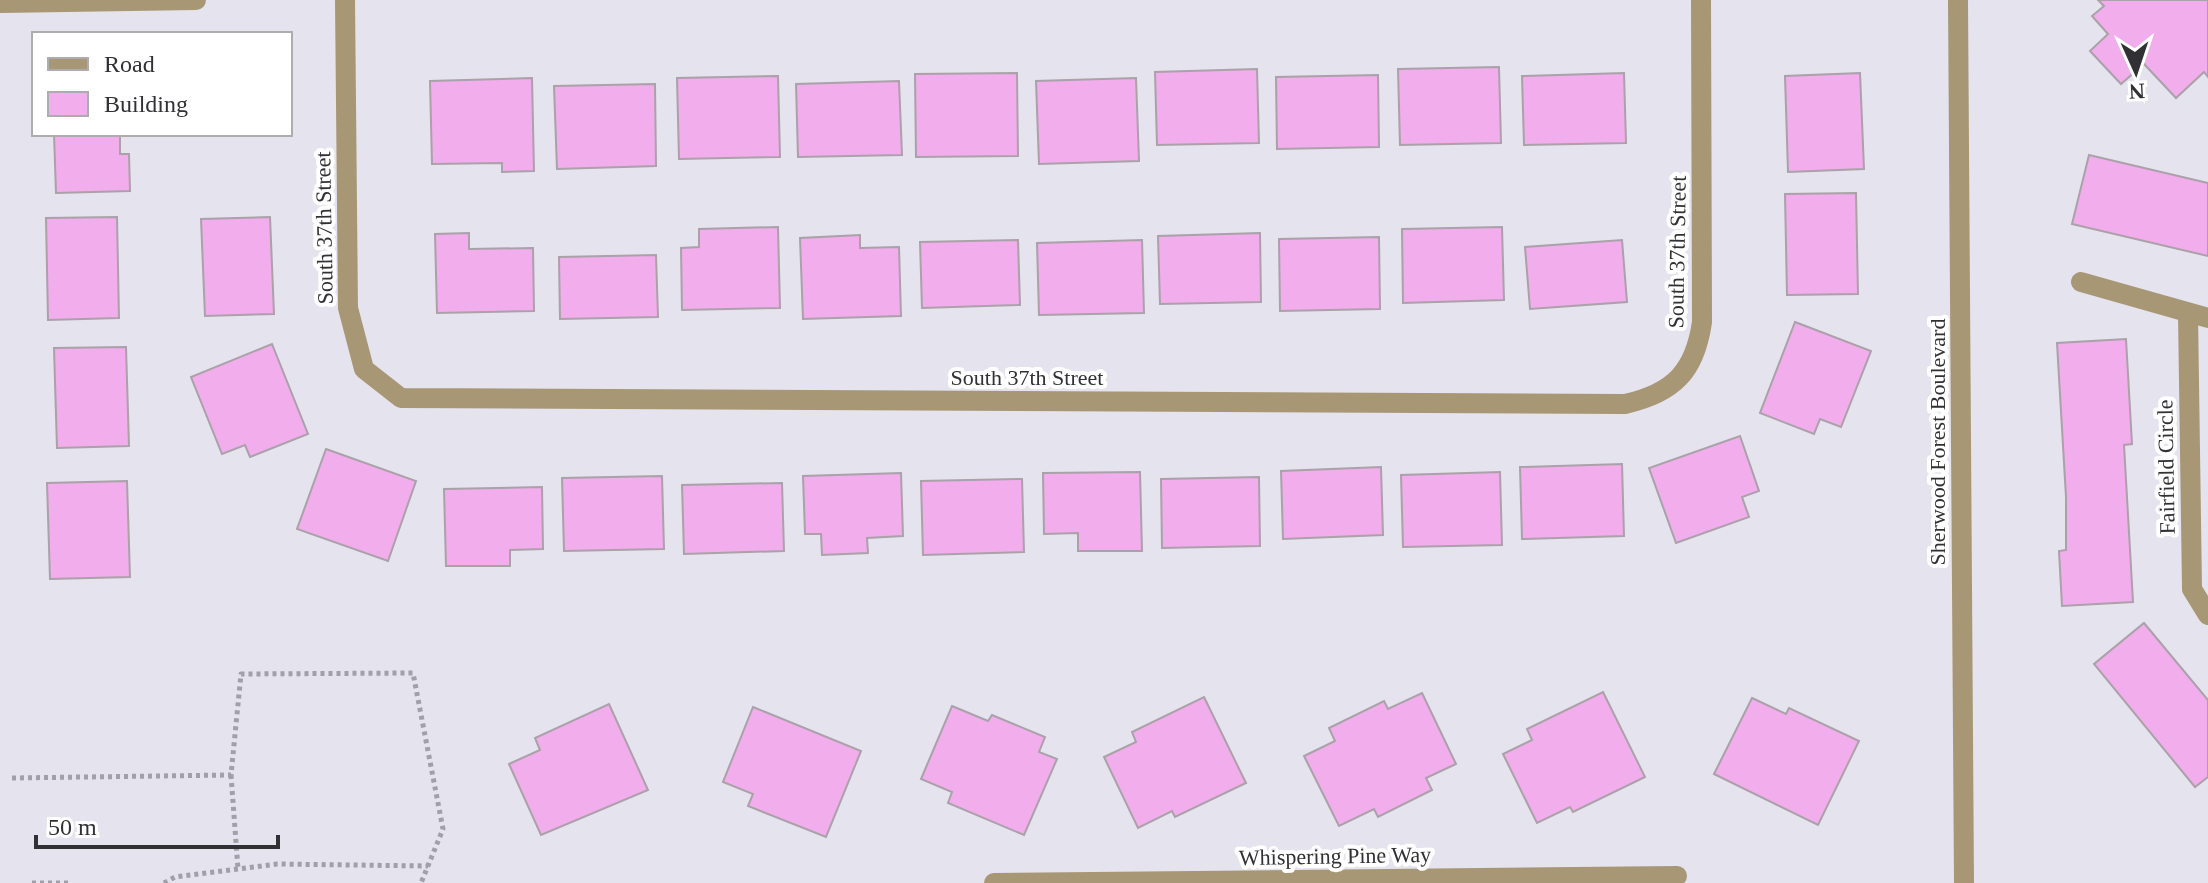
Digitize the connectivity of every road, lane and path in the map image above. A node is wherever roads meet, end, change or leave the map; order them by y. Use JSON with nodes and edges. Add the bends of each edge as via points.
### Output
{"nodes":[{"id":1,"x":196,"y":0,"type":"edge"},
{"id":2,"x":345,"y":0,"type":"edge"},
{"id":3,"x":1701,"y":0,"type":"edge"},
{"id":4,"x":1958,"y":0,"type":"edge"},
{"id":5,"x":0,"y":3,"type":"edge"},
{"id":6,"x":2081,"y":282,"type":"dead end"},
{"id":7,"x":2198,"y":316,"type":"edge"},
{"id":8,"x":2208,"y":615,"type":"edge"},
{"id":9,"x":231,"y":775,"type":"junction"},
{"id":10,"x":12,"y":778,"type":"dead end"},
{"id":11,"x":428,"y":866,"type":"junction"},
{"id":12,"x":238,"y":869,"type":"junction"},
{"id":13,"x":1677,"y":876,"type":"dead end"},
{"id":14,"x":1474,"y":881,"type":"edge"},
{"id":15,"x":32,"y":883,"type":"edge"},
{"id":16,"x":72,"y":883,"type":"edge"},
{"id":17,"x":164,"y":883,"type":"edge"},
{"id":18,"x":421,"y":883,"type":"edge"},
{"id":19,"x":994,"y":883,"type":"edge"},
{"id":20,"x":1964,"y":883,"type":"edge"}],
"edges":[{"from":1,"to":5,"type":"street"},
{"from":2,"to":3,"type":"street","name":"South 37th Street","via":[[348,308],[364,369],[401,398],[1625,404],[1671,387],[1699,347]]},
{"from":4,"to":20,"type":"street","name":"Sherwood Forest Boulevard"},
{"from":6,"to":7,"type":"street","name":"Fairfield Circle"},
{"from":7,"to":8,"type":"street","name":"Fairfield Circle","via":[[2192,589]]},
{"from":9,"to":10,"type":"path"},
{"from":9,"to":11,"type":"path","via":[[241,674],[413,673],[443,829]]},
{"from":9,"to":12,"type":"path"},
{"from":11,"to":12,"type":"path","via":[[277,864]]},
{"from":11,"to":18,"type":"path"},
{"from":12,"to":17,"type":"path"},
{"from":13,"to":14,"type":"street","name":"Whispering Pine Way"},
{"from":14,"to":19,"type":"street","name":"Whispering Pine Way"},
{"from":15,"to":16,"type":"path"}]}
